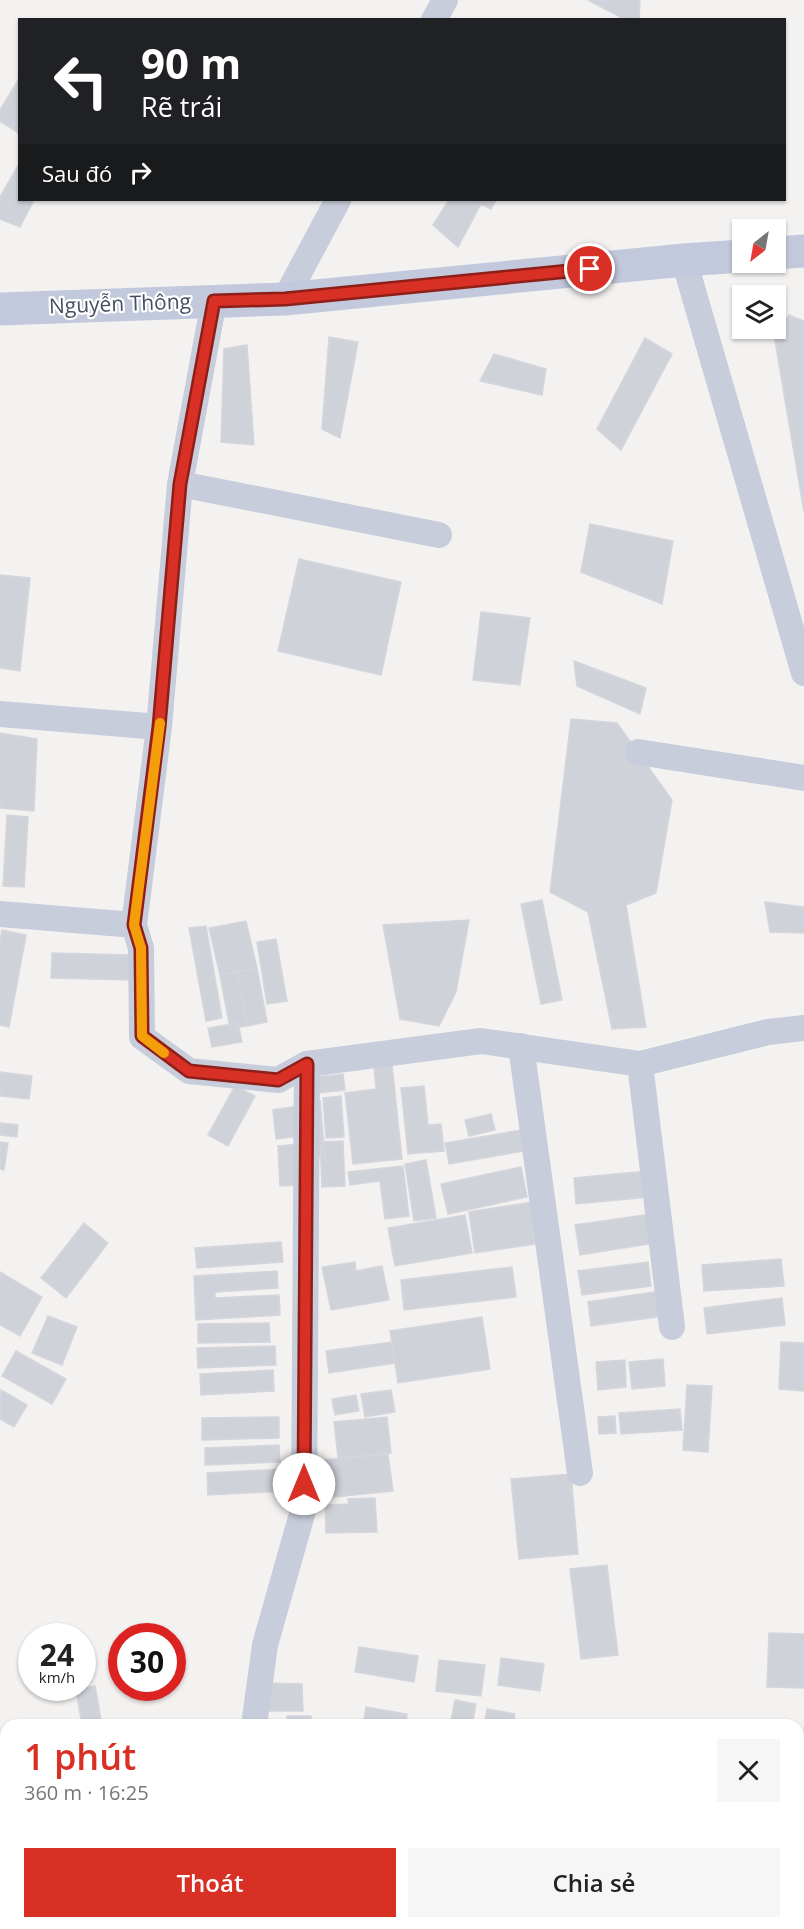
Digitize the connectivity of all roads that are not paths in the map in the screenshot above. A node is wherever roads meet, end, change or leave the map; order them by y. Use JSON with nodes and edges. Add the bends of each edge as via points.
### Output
{"nodes":[{"id":1,"x":445,"y":0,"type":"edge"},
{"id":2,"x":435,"y":18,"type":"edge"},
{"id":3,"x":337,"y":201,"type":"edge"},
{"id":4,"x":804,"y":251,"type":"edge"},
{"id":5,"x":786,"y":252,"type":"edge"},
{"id":6,"x":732,"y":256,"type":"edge"},
{"id":7,"x":684,"y":260,"type":"junction"},
{"id":8,"x":285,"y":299,"type":"junction"},
{"id":9,"x":214,"y":301,"type":"junction"},
{"id":10,"x":0,"y":309,"type":"edge"},
{"id":11,"x":180,"y":484,"type":"junction"},
{"id":12,"x":440,"y":535,"type":"dead end"},
{"id":13,"x":804,"y":673,"type":"edge"},
{"id":14,"x":0,"y":714,"type":"edge"},
{"id":15,"x":159,"y":727,"type":"junction"},
{"id":16,"x":638,"y":752,"type":"dead end"},
{"id":17,"x":804,"y":778,"type":"edge"},
{"id":18,"x":0,"y":914,"type":"edge"},
{"id":19,"x":134,"y":925,"type":"junction"},
{"id":20,"x":804,"y":1028,"type":"edge"},
{"id":21,"x":521,"y":1046,"type":"junction"},
{"id":22,"x":307,"y":1064,"type":"junction"},
{"id":23,"x":640,"y":1064,"type":"junction"},
{"id":24,"x":672,"y":1327,"type":"dead end"},
{"id":25,"x":580,"y":1473,"type":"dead end"},
{"id":26,"x":255,"y":1719,"type":"edge"}],
"edges":[{"from":1,"to":2,"type":"street"},
{"from":3,"to":8,"type":"street"},
{"from":4,"to":5,"type":"street"},
{"from":6,"to":7,"type":"street","name":"Nguyễn Thông"},
{"from":7,"to":8,"type":"street","name":"Nguyễn Thông"},
{"from":7,"to":13,"type":"street"},
{"from":8,"to":9,"type":"street","name":"Nguyễn Thông"},
{"from":9,"to":10,"type":"street","name":"Nguyễn Thông"},
{"from":9,"to":11,"type":"street"},
{"from":11,"to":12,"type":"street"},
{"from":11,"to":15,"type":"street"},
{"from":14,"to":15,"type":"street"},
{"from":15,"to":19,"type":"street"},
{"from":16,"to":17,"type":"street"},
{"from":18,"to":19,"type":"street"},
{"from":19,"to":22,"type":"street","via":[[141,948],[142,1036],[189,1071],[278,1080]]},
{"from":20,"to":23,"type":"street","via":[[768,1032]]},
{"from":21,"to":22,"type":"street","via":[[481,1041]]},
{"from":21,"to":23,"type":"street"},
{"from":21,"to":25,"type":"street"},
{"from":22,"to":26,"type":"street","via":[[304,1508],[265,1645]]},
{"from":23,"to":24,"type":"street"}]}
